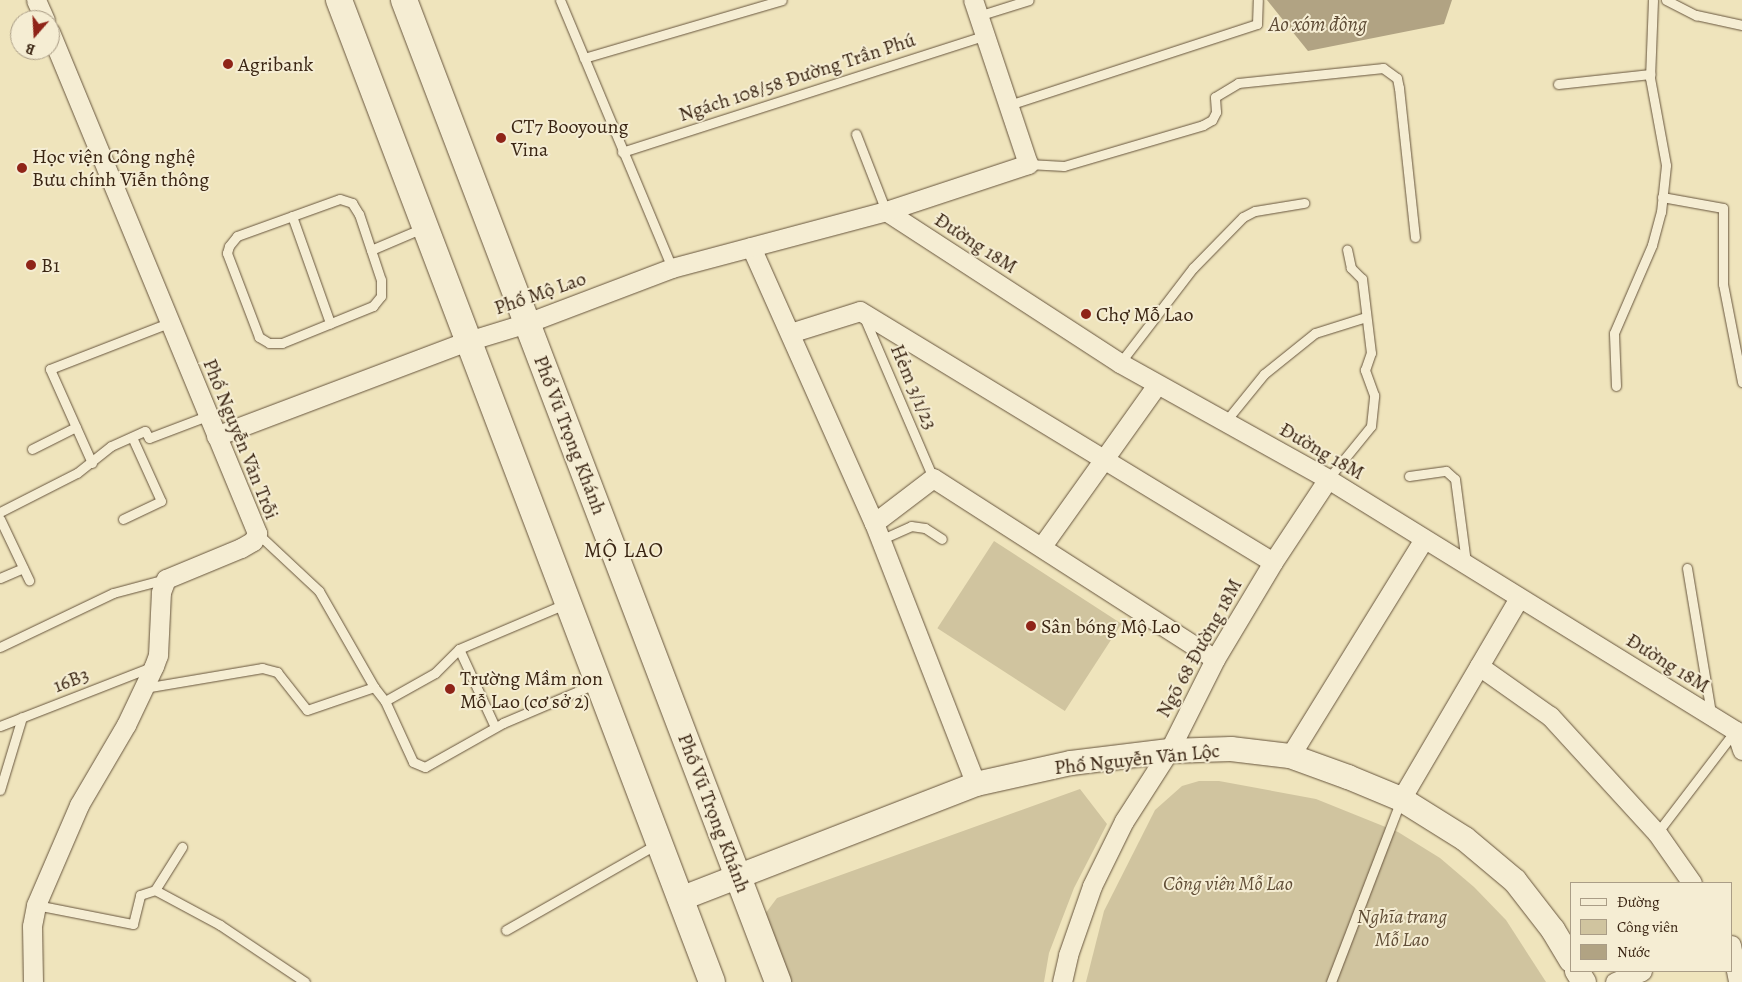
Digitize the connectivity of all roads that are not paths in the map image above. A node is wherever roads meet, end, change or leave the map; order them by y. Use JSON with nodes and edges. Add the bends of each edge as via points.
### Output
{"nodes":[{"id":1,"x":339,"y":0,"type":"edge"},
{"id":2,"x":404,"y":0,"type":"edge"},
{"id":3,"x":560,"y":0,"type":"edge"},
{"id":4,"x":782,"y":0,"type":"edge"},
{"id":5,"x":1029,"y":0,"type":"edge"},
{"id":6,"x":1258,"y":0,"type":"edge"},
{"id":7,"x":1654,"y":0,"type":"edge"},
{"id":8,"x":1666,"y":0,"type":"edge"},
{"id":9,"x":976,"y":8,"type":"edge"},
{"id":10,"x":1742,"y":25,"type":"edge"},
{"id":11,"x":983,"y":36,"type":"junction"},
{"id":12,"x":60,"y":56,"type":"edge"},
{"id":13,"x":584,"y":58,"type":"junction"},
{"id":14,"x":1650,"y":74,"type":"junction"},
{"id":15,"x":1558,"y":84,"type":"dead end"},
{"id":16,"x":1008,"y":105,"type":"junction"},
{"id":17,"x":856,"y":134,"type":"dead end"},
{"id":18,"x":622,"y":152,"type":"junction"},
{"id":19,"x":1028,"y":164,"type":"junction"},
{"id":20,"x":1662,"y":197,"type":"junction"},
{"id":21,"x":1304,"y":203,"type":"dead end"},
{"id":22,"x":886,"y":211,"type":"junction"},
{"id":23,"x":292,"y":216,"type":"junction"},
{"id":24,"x":428,"y":226,"type":"junction"},
{"id":25,"x":1415,"y":237,"type":"dead end"},
{"id":26,"x":751,"y":247,"type":"junction"},
{"id":27,"x":1347,"y":249,"type":"dead end"},
{"id":28,"x":371,"y":250,"type":"junction"},
{"id":29,"x":672,"y":268,"type":"junction"},
{"id":30,"x":860,"y":311,"type":"junction"},
{"id":31,"x":1366,"y":317,"type":"junction"},
{"id":32,"x":171,"y":322,"type":"junction"},
{"id":33,"x":330,"y":323,"type":"junction"},
{"id":34,"x":527,"y":323,"type":"junction"},
{"id":35,"x":790,"y":333,"type":"junction"},
{"id":36,"x":468,"y":341,"type":"junction"},
{"id":37,"x":1120,"y":363,"type":"junction"},
{"id":38,"x":1742,"y":382,"type":"edge"},
{"id":39,"x":1157,"y":384,"type":"junction"},
{"id":40,"x":1616,"y":386,"type":"dead end"},
{"id":41,"x":207,"y":416,"type":"junction"},
{"id":42,"x":1225,"y":422,"type":"junction"},
{"id":43,"x":76,"y":427,"type":"junction"},
{"id":44,"x":216,"y":436,"type":"junction"},
{"id":45,"x":132,"y":437,"type":"junction"},
{"id":46,"x":32,"y":448,"type":"dead end"},
{"id":47,"x":1104,"y":458,"type":"junction"},
{"id":48,"x":92,"y":463,"type":"junction"},
{"id":49,"x":1409,"y":476,"type":"dead end"},
{"id":50,"x":934,"y":478,"type":"junction"},
{"id":51,"x":1328,"y":479,"type":"junction"},
{"id":52,"x":0,"y":512,"type":"edge"},
{"id":53,"x":0,"y":518,"type":"edge"},
{"id":54,"x":123,"y":519,"type":"dead end"},
{"id":55,"x":877,"y":532,"type":"junction"},
{"id":56,"x":257,"y":533,"type":"junction"},
{"id":57,"x":942,"y":539,"type":"dead end"},
{"id":58,"x":1424,"y":539,"type":"junction"},
{"id":59,"x":1042,"y":546,"type":"junction"},
{"id":60,"x":1273,"y":562,"type":"junction"},
{"id":61,"x":1467,"y":565,"type":"junction"},
{"id":62,"x":23,"y":568,"type":"junction"},
{"id":63,"x":1687,"y":568,"type":"dead end"},
{"id":64,"x":0,"y":578,"type":"edge"},
{"id":65,"x":29,"y":580,"type":"dead end"},
{"id":66,"x":166,"y":580,"type":"junction"},
{"id":67,"x":1519,"y":598,"type":"junction"},
{"id":68,"x":567,"y":603,"type":"junction"},
{"id":69,"x":0,"y":647,"type":"edge"},
{"id":70,"x":459,"y":649,"type":"junction"},
{"id":71,"x":1215,"y":660,"type":"junction"},
{"id":72,"x":154,"y":666,"type":"junction"},
{"id":73,"x":1479,"y":666,"type":"junction"},
{"id":74,"x":598,"y":683,"type":"junction"},
{"id":75,"x":374,"y":687,"type":"junction"},
{"id":76,"x":143,"y":688,"type":"junction"},
{"id":77,"x":386,"y":701,"type":"junction"},
{"id":78,"x":1711,"y":716,"type":"junction"},
{"id":79,"x":22,"y":717,"type":"junction"},
{"id":80,"x":0,"y":726,"type":"edge"},
{"id":81,"x":495,"y":727,"type":"junction"},
{"id":82,"x":1739,"y":730,"type":"edge"},
{"id":83,"x":1742,"y":750,"type":"edge"},
{"id":84,"x":1169,"y":751,"type":"junction"},
{"id":85,"x":1290,"y":756,"type":"junction"},
{"id":86,"x":976,"y":784,"type":"junction"},
{"id":87,"x":0,"y":790,"type":"edge"},
{"id":88,"x":1401,"y":799,"type":"junction"},
{"id":89,"x":1657,"y":833,"type":"junction"},
{"id":90,"x":659,"y":843,"type":"junction"},
{"id":91,"x":182,"y":847,"type":"dead end"},
{"id":92,"x":738,"y":877,"type":"junction"},
{"id":93,"x":1691,"y":882,"type":"edge"},
{"id":94,"x":155,"y":890,"type":"junction"},
{"id":95,"x":680,"y":899,"type":"junction"},
{"id":96,"x":36,"y":905,"type":"junction"},
{"id":97,"x":506,"y":930,"type":"dead end"},
{"id":98,"x":1732,"y":950,"type":"edge"},
{"id":99,"x":1570,"y":958,"type":"edge"},
{"id":100,"x":1640,"y":972,"type":"edge"},
{"id":101,"x":33,"y":982,"type":"edge"},
{"id":102,"x":305,"y":982,"type":"edge"},
{"id":103,"x":712,"y":982,"type":"edge"},
{"id":104,"x":778,"y":982,"type":"edge"},
{"id":105,"x":1062,"y":982,"type":"edge"},
{"id":106,"x":1331,"y":982,"type":"edge"},
{"id":107,"x":1615,"y":982,"type":"edge"},
{"id":108,"x":1738,"y":982,"type":"edge"}],
"edges":[{"from":1,"to":24,"type":"main road"},
{"from":2,"to":34,"type":"main road","name":"Phố Vũ Trọng Khánh"},
{"from":3,"to":13,"type":"lane"},
{"from":4,"to":13,"type":"lane"},
{"from":5,"to":9,"type":"lane"},
{"from":6,"to":16,"type":"lane","via":[[1257,24]]},
{"from":7,"to":14,"type":"lane"},
{"from":8,"to":10,"type":"lane","via":[[1696,15]]},
{"from":9,"to":11,"type":"street"},
{"from":11,"to":16,"type":"street"},
{"from":11,"to":18,"type":"lane","name":"Ngách 108/58 Đường Trần Phú"},
{"from":12,"to":32,"type":"street","name":"Phố Nguyễn Văn Trỗi"},
{"from":13,"to":18,"type":"lane"},
{"from":14,"to":15,"type":"lane"},
{"from":14,"to":20,"type":"lane","via":[[1666,165]]},
{"from":16,"to":19,"type":"street"},
{"from":17,"to":22,"type":"lane"},
{"from":18,"to":29,"type":"lane"},
{"from":19,"to":22,"type":"street","name":"Phố Mộ Lao"},
{"from":19,"to":25,"type":"lane","via":[[1064,166],[1203,125],[1212,120],[1216,112],[1215,96],[1238,83],[1383,68],[1397,78],[1399,88]]},
{"from":20,"to":38,"type":"lane","via":[[1723,208],[1723,284]]},
{"from":20,"to":40,"type":"lane","via":[[1652,245],[1614,334]]},
{"from":21,"to":37,"type":"lane","via":[[1255,211],[1243,217],[1193,268]]},
{"from":22,"to":26,"type":"street","name":"Phố Mộ Lao"},
{"from":22,"to":37,"type":"street","name":"Đường 18M"},
{"from":23,"to":28,"type":"lane","via":[[340,199],[352,203]]},
{"from":23,"to":33,"type":"lane"},
{"from":23,"to":33,"type":"lane","via":[[237,236],[227,253],[259,337],[269,343],[282,342]]},
{"from":24,"to":28,"type":"lane"},
{"from":24,"to":36,"type":"main road"},
{"from":26,"to":29,"type":"street","name":"Phố Mộ Lao"},
{"from":26,"to":35,"type":"street"},
{"from":27,"to":31,"type":"lane","via":[[1351,268],[1362,279]]},
{"from":28,"to":33,"type":"lane","via":[[381,280],[381,296],[373,306]]},
{"from":29,"to":34,"type":"street","name":"Phố Mộ Lao"},
{"from":30,"to":35,"type":"street"},
{"from":30,"to":47,"type":"street"},
{"from":30,"to":50,"type":"lane","name":"Hẻm 3/1/23"},
{"from":31,"to":42,"type":"lane","via":[[1315,333],[1264,374]]},
{"from":31,"to":51,"type":"lane","via":[[1371,353],[1364,370],[1374,395],[1371,426]]},
{"from":32,"to":41,"type":"street","name":"Phố Nguyễn Văn Trỗi"},
{"from":32,"to":43,"type":"lane","via":[[50,369]]},
{"from":34,"to":36,"type":"street","name":"Phố Mộ Lao"},
{"from":34,"to":92,"type":"main road","name":"Phố Vũ Trọng Khánh"},
{"from":35,"to":55,"type":"street"},
{"from":36,"to":44,"type":"street","name":"Phố Mộ Lao"},
{"from":36,"to":68,"type":"main road"},
{"from":37,"to":39,"type":"street","name":"Đường 18M"},
{"from":39,"to":42,"type":"street","name":"Đường 18M"},
{"from":39,"to":47,"type":"street"},
{"from":41,"to":44,"type":"street","name":"Phố Nguyễn Văn Trỗi"},
{"from":41,"to":45,"type":"lane","via":[[149,438],[145,431]]},
{"from":42,"to":51,"type":"street","name":"Đường 18M"},
{"from":43,"to":46,"type":"lane"},
{"from":43,"to":48,"type":"lane"},
{"from":44,"to":56,"type":"street","name":"Phố Nguyễn Văn Trỗi"},
{"from":45,"to":48,"type":"lane","via":[[111,446]]},
{"from":45,"to":54,"type":"lane","via":[[161,502]]},
{"from":47,"to":59,"type":"street"},
{"from":47,"to":60,"type":"street"},
{"from":48,"to":52,"type":"lane"},
{"from":49,"to":61,"type":"lane","via":[[1446,471],[1455,479]]},
{"from":50,"to":55,"type":"street"},
{"from":50,"to":59,"type":"street"},
{"from":51,"to":58,"type":"street","name":"Đường 18M"},
{"from":51,"to":60,"type":"street","name":"Ngõ 68 Đường 18M"},
{"from":53,"to":62,"type":"lane"},
{"from":55,"to":57,"type":"lane","via":[[911,526],[925,528]]},
{"from":55,"to":86,"type":"street"},
{"from":56,"to":66,"type":"street","name":"Phố Nguyễn Văn Trỗi","via":[[253,541],[241,548]]},
{"from":56,"to":75,"type":"lane","via":[[319,592]]},
{"from":58,"to":61,"type":"street","name":"Đường 18M"},
{"from":58,"to":85,"type":"street"},
{"from":59,"to":71,"type":"street"},
{"from":60,"to":71,"type":"street","name":"Ngõ 68 Đường 18M"},
{"from":61,"to":67,"type":"street","name":"Đường 18M"},
{"from":62,"to":64,"type":"lane"},
{"from":62,"to":65,"type":"lane"},
{"from":63,"to":78,"type":"lane"},
{"from":66,"to":69,"type":"lane","via":[[114,593]]},
{"from":66,"to":72,"type":"street","via":[[161,592],[158,655]]},
{"from":67,"to":73,"type":"street"},
{"from":67,"to":78,"type":"street","name":"Đường 18M"},
{"from":68,"to":70,"type":"lane"},
{"from":68,"to":74,"type":"main road"},
{"from":70,"to":77,"type":"lane","via":[[435,672]]},
{"from":70,"to":81,"type":"lane"},
{"from":71,"to":84,"type":"street","name":"Ngõ 68 Đường 18M"},
{"from":72,"to":76,"type":"street"},
{"from":72,"to":79,"type":"lane","name":"16B3"},
{"from":73,"to":88,"type":"street"},
{"from":73,"to":89,"type":"street","via":[[1550,716]]},
{"from":74,"to":81,"type":"lane"},
{"from":74,"to":90,"type":"main road"},
{"from":75,"to":76,"type":"lane","via":[[307,710],[277,672],[262,668]]},
{"from":75,"to":77,"type":"lane"},
{"from":76,"to":96,"type":"street","via":[[126,725],[79,805]]},
{"from":77,"to":81,"type":"lane","via":[[413,762],[419,766],[425,767]]},
{"from":78,"to":82,"type":"street","name":"Đường 18M"},
{"from":79,"to":80,"type":"lane","name":"16B3"},
{"from":79,"to":87,"type":"lane"},
{"from":82,"to":83,"type":"street"},
{"from":82,"to":89,"type":"lane"},
{"from":84,"to":85,"type":"street","name":"Phố Nguyễn Văn Lộc","via":[[1231,749]]},
{"from":84,"to":86,"type":"street","name":"Phố Nguyễn Văn Lộc","via":[[1071,763]]},
{"from":84,"to":105,"type":"street","name":"Ngõ 68 Đường 18M","via":[[1124,821],[1092,886]]},
{"from":85,"to":88,"type":"street","name":"Phố Nguyễn Văn Lộc"},
{"from":86,"to":92,"type":"street","name":"Phố Nguyễn Văn Lộc"},
{"from":88,"to":99,"type":"street","name":"Phố Nguyễn Văn Lộc","via":[[1465,839],[1514,881],[1553,930]]},
{"from":88,"to":106,"type":"lane"},
{"from":89,"to":93,"type":"street"},
{"from":90,"to":95,"type":"main road"},
{"from":90,"to":97,"type":"lane"},
{"from":91,"to":94,"type":"lane"},
{"from":92,"to":95,"type":"street","name":"Phố Nguyễn Văn Lộc"},
{"from":92,"to":104,"type":"main road","name":"Phố Vũ Trọng Khánh"},
{"from":94,"to":96,"type":"lane","via":[[140,896],[133,924]]},
{"from":94,"to":102,"type":"lane","via":[[220,925]]},
{"from":95,"to":103,"type":"main road"},
{"from":96,"to":101,"type":"street","via":[[32,926]]},
{"from":98,"to":108,"type":"street"},
{"from":100,"to":107,"type":"street"}]}
